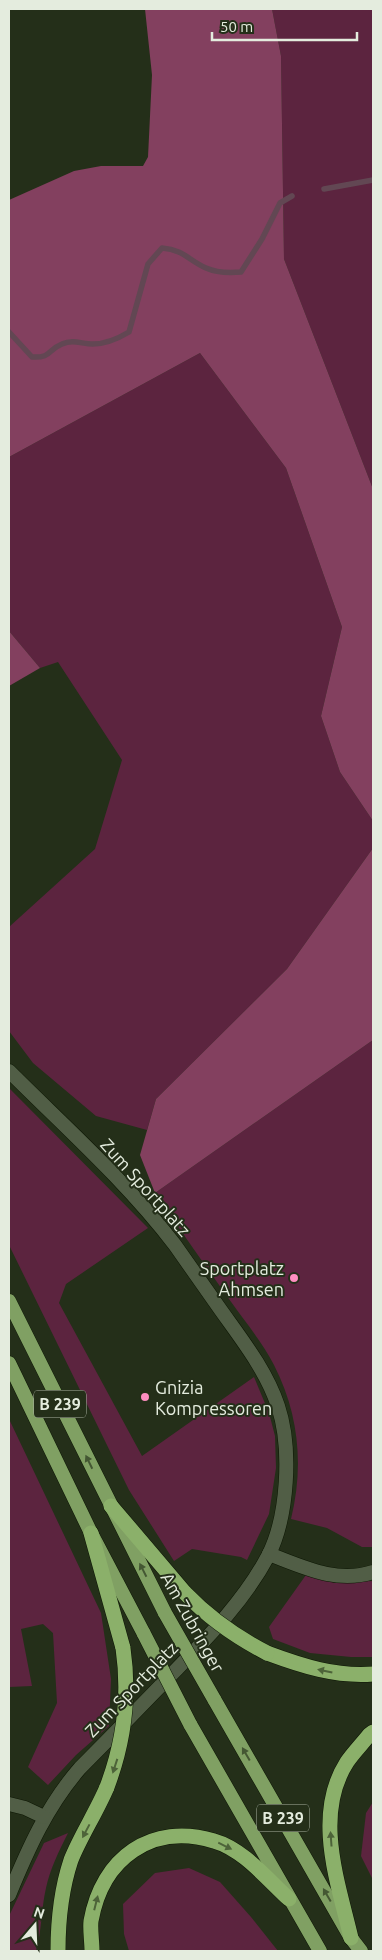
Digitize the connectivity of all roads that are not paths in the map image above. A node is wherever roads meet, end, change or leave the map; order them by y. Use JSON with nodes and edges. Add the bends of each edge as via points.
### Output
{"nodes":[{"id":1,"x":9,"y":1071,"type":"edge"},
{"id":2,"x":9,"y":1301,"type":"edge"},
{"id":3,"x":9,"y":1363,"type":"edge"},
{"id":4,"x":110,"y":1506,"type":"junction"},
{"id":5,"x":91,"y":1533,"type":"junction"},
{"id":6,"x":269,"y":1554,"type":"junction"},
{"id":7,"x":373,"y":1572,"type":"edge"},
{"id":8,"x":373,"y":1674,"type":"edge"},
{"id":9,"x":373,"y":1732,"type":"edge"},
{"id":10,"x":9,"y":1804,"type":"edge"},
{"id":11,"x":44,"y":1817,"type":"junction"},
{"id":12,"x":9,"y":1895,"type":"edge"},
{"id":13,"x":289,"y":1899,"type":"junction"},
{"id":14,"x":351,"y":1938,"type":"junction"},
{"id":15,"x":58,"y":1951,"type":"edge"},
{"id":16,"x":92,"y":1951,"type":"edge"},
{"id":17,"x":320,"y":1951,"type":"edge"},
{"id":18,"x":361,"y":1951,"type":"edge"}],
"edges":[{"from":1,"to":6,"type":"street","name":"Zum Sportplatz","via":[[116,1177],[174,1244],[266,1376],[279,1408],[287,1468],[280,1519]]},
{"from":4,"to":2,"type":"highway","name":"Am Zubringer","number":"B 239","one_way":true},
{"from":3,"to":5,"type":"highway","number":"B 239"},
{"from":8,"to":4,"type":"highway","one_way":true,"bridge":true,"via":[[354,1676],[325,1672],[267,1653],[242,1640],[202,1611]]},
{"from":14,"to":4,"type":"highway","name":"Am Zubringer","number":"B 239","one_way":true,"bridge":true,"via":[[165,1613]]},
{"from":5,"to":13,"type":"highway","number":"B 239","bridge":true,"via":[[190,1724]]},
{"from":5,"to":15,"type":"highway","one_way":true,"bridge":true,"via":[[122,1648],[125,1666],[124,1728],[107,1787],[72,1858],[58,1918]]},
{"from":6,"to":7,"type":"street","via":[[332,1576]]},
{"from":6,"to":11,"type":"street","name":"Zum Sportplatz","via":[[238,1604],[80,1768]]},
{"from":14,"to":9,"type":"highway","one_way":true,"via":[[333,1862],[330,1822],[335,1789],[347,1763]]},
{"from":10,"to":11,"type":"street"},
{"from":11,"to":12,"type":"street","name":"Zum Sportplatz"},
{"from":16,"to":13,"type":"highway","one_way":true,"via":[[91,1922],[98,1892],[111,1870],[136,1848],[159,1837],[186,1836],[214,1841],[237,1852]]},
{"from":13,"to":17,"type":"highway","number":"B 239"},
{"from":14,"to":18,"type":"highway","name":"Am Zubringer","number":"B 239"}]}
